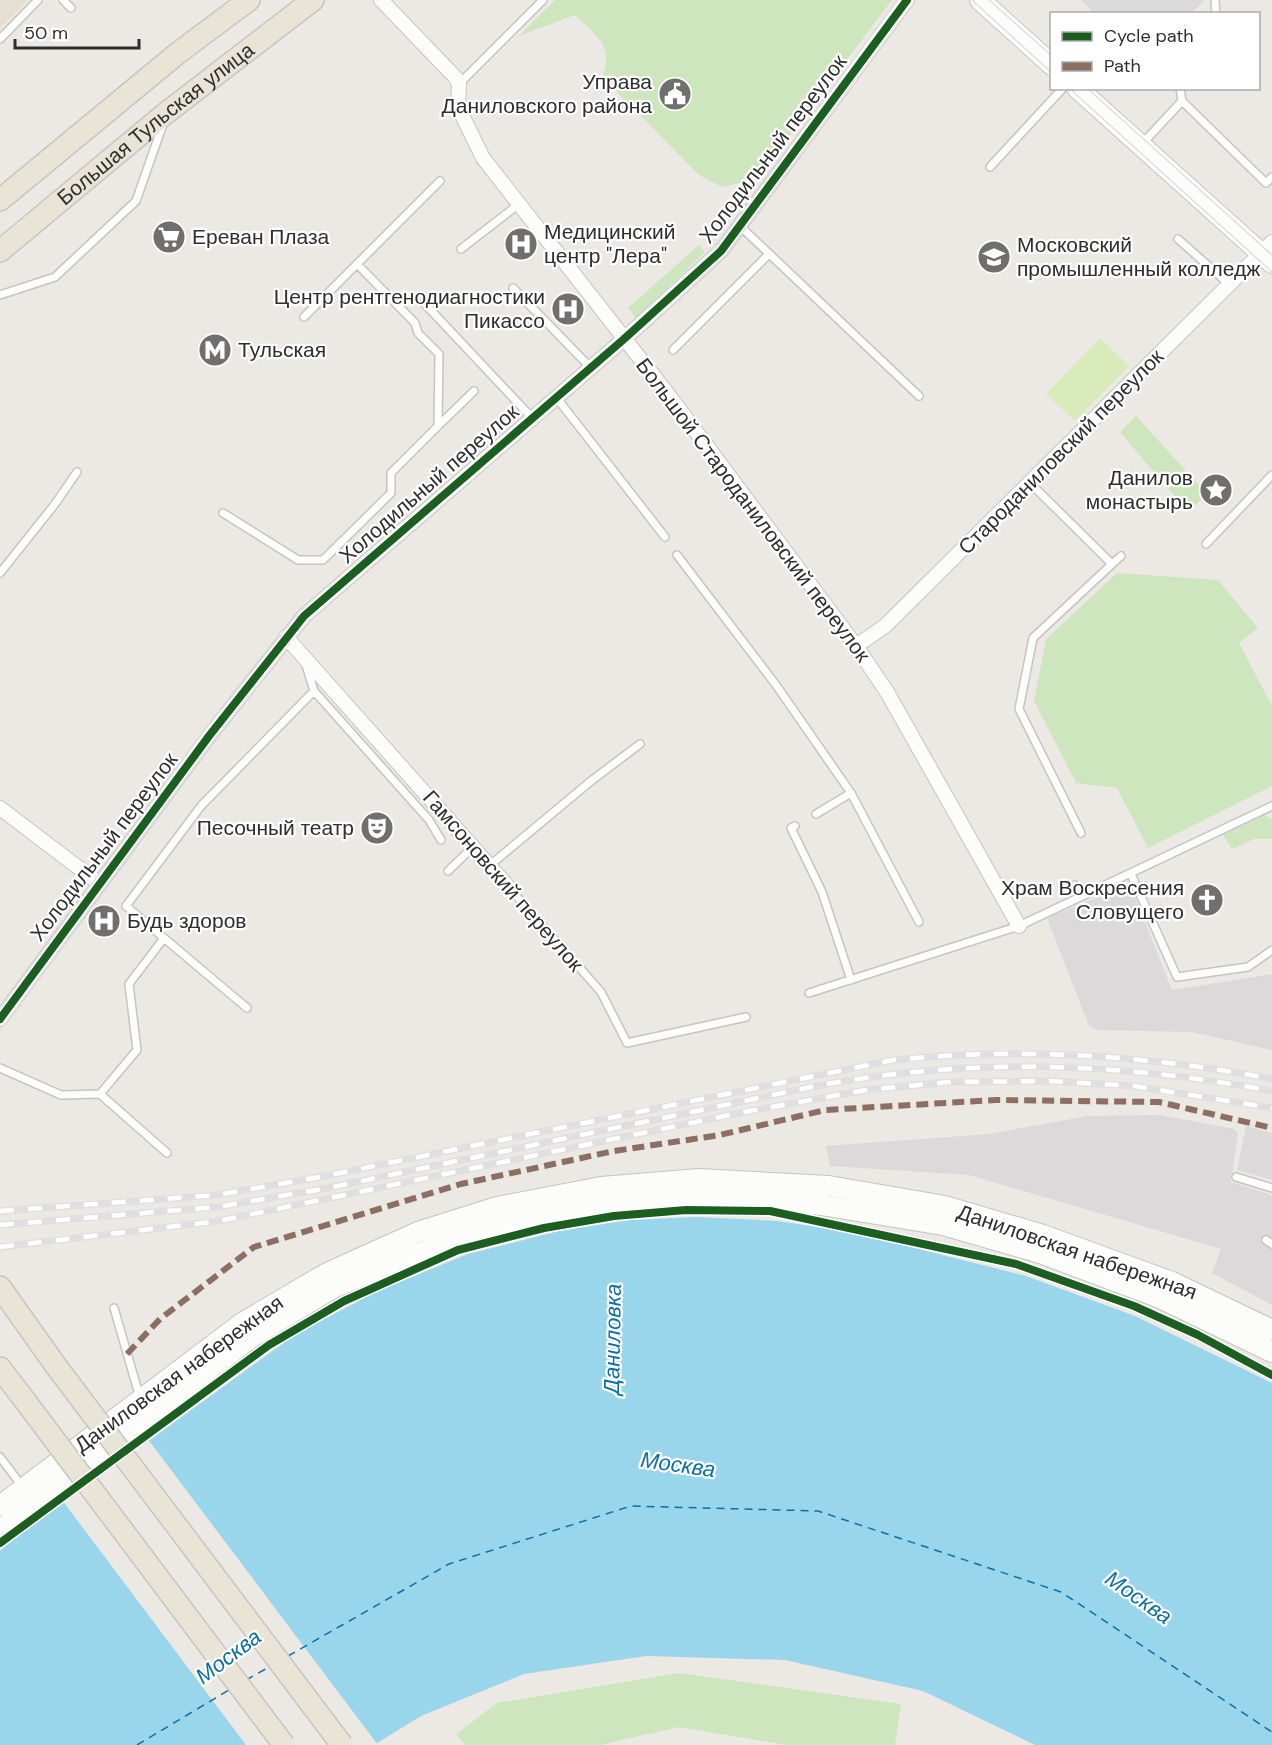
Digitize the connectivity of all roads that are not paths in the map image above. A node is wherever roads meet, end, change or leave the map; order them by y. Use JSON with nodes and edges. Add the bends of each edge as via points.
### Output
{"nodes":[{"id":1,"x":38,"y":0,"type":"edge"},
{"id":2,"x":63,"y":0,"type":"edge"},
{"id":3,"x":249,"y":0,"type":"edge"},
{"id":4,"x":313,"y":0,"type":"edge"},
{"id":5,"x":381,"y":0,"type":"edge"},
{"id":6,"x":543,"y":0,"type":"edge"},
{"id":7,"x":907,"y":0,"type":"edge"},
{"id":8,"x":980,"y":0,"type":"edge"},
{"id":9,"x":71,"y":8,"type":"dead end"},
{"id":10,"x":0,"y":39,"type":"edge"},
{"id":11,"x":1050,"y":63,"type":"edge"},
{"id":12,"x":459,"y":84,"type":"junction"},
{"id":13,"x":1061,"y":90,"type":"edge"},
{"id":14,"x":1079,"y":90,"type":"edge"},
{"id":15,"x":1180,"y":90,"type":"edge"},
{"id":16,"x":1182,"y":100,"type":"junction"},
{"id":17,"x":166,"y":113,"type":"junction"},
{"id":18,"x":1141,"y":146,"type":"junction"},
{"id":19,"x":990,"y":167,"type":"dead end"},
{"id":20,"x":1272,"y":177,"type":"edge"},
{"id":21,"x":441,"y":181,"type":"dead end"},
{"id":22,"x":0,"y":200,"type":"edge"},
{"id":23,"x":519,"y":204,"type":"junction"},
{"id":24,"x":740,"y":226,"type":"junction"},
{"id":25,"x":1178,"y":239,"type":"dead end"},
{"id":26,"x":461,"y":249,"type":"dead end"},
{"id":27,"x":0,"y":251,"type":"edge"},
{"id":28,"x":1268,"y":253,"type":"edge"},
{"id":29,"x":769,"y":254,"type":"junction"},
{"id":30,"x":357,"y":264,"type":"junction"},
{"id":31,"x":1230,"y":285,"type":"junction"},
{"id":32,"x":513,"y":288,"type":"dead end"},
{"id":33,"x":0,"y":295,"type":"edge"},
{"id":34,"x":425,"y":304,"type":"dead end"},
{"id":35,"x":304,"y":317,"type":"dead end"},
{"id":36,"x":624,"y":339,"type":"junction"},
{"id":37,"x":673,"y":350,"type":"dead end"},
{"id":38,"x":591,"y":368,"type":"junction"},
{"id":39,"x":474,"y":392,"type":"dead end"},
{"id":40,"x":919,"y":396,"type":"dead end"},
{"id":41,"x":556,"y":397,"type":"junction"},
{"id":42,"x":533,"y":418,"type":"junction"},
{"id":43,"x":438,"y":426,"type":"junction"},
{"id":44,"x":76,"y":472,"type":"dead end"},
{"id":45,"x":1272,"y":475,"type":"edge"},
{"id":46,"x":1030,"y":483,"type":"junction"},
{"id":47,"x":222,"y":513,"type":"dead end"},
{"id":48,"x":665,"y":537,"type":"dead end"},
{"id":49,"x":1206,"y":544,"type":"dead end"},
{"id":50,"x":677,"y":555,"type":"dead end"},
{"id":51,"x":1121,"y":555,"type":"dead end"},
{"id":52,"x":1112,"y":564,"type":"junction"},
{"id":53,"x":0,"y":573,"type":"edge"},
{"id":54,"x":286,"y":637,"type":"junction"},
{"id":55,"x":856,"y":646,"type":"junction"},
{"id":56,"x":301,"y":651,"type":"junction"},
{"id":57,"x":315,"y":692,"type":"junction"},
{"id":58,"x":640,"y":744,"type":"dead end"},
{"id":59,"x":851,"y":793,"type":"junction"},
{"id":60,"x":1270,"y":807,"type":"edge"},
{"id":61,"x":0,"y":808,"type":"edge"},
{"id":62,"x":816,"y":814,"type":"dead end"},
{"id":63,"x":1272,"y":818,"type":"edge"},
{"id":64,"x":795,"y":826,"type":"dead end"},
{"id":65,"x":1081,"y":833,"type":"dead end"},
{"id":66,"x":441,"y":840,"type":"dead end"},
{"id":67,"x":473,"y":847,"type":"junction"},
{"id":68,"x":489,"y":866,"type":"junction"},
{"id":69,"x":448,"y":871,"type":"dead end"},
{"id":70,"x":1131,"y":874,"type":"junction"},
{"id":71,"x":100,"y":884,"type":"junction"},
{"id":72,"x":1075,"y":885,"type":"dead end"},
{"id":73,"x":512,"y":891,"type":"joint"},
{"id":74,"x":1080,"y":896,"type":"junction"},
{"id":75,"x":920,"y":922,"type":"dead end"},
{"id":76,"x":1020,"y":929,"type":"junction"},
{"id":77,"x":164,"y":938,"type":"junction"},
{"id":78,"x":1272,"y":950,"type":"edge"},
{"id":79,"x":851,"y":980,"type":"junction"},
{"id":80,"x":809,"y":993,"type":"dead end"},
{"id":81,"x":247,"y":1008,"type":"dead end"},
{"id":82,"x":746,"y":1017,"type":"dead end"},
{"id":83,"x":0,"y":1020,"type":"edge"},
{"id":84,"x":0,"y":1068,"type":"edge"},
{"id":85,"x":100,"y":1094,"type":"junction"},
{"id":86,"x":166,"y":1153,"type":"dead end"},
{"id":87,"x":1236,"y":1177,"type":"dead end"},
{"id":88,"x":1272,"y":1188,"type":"edge"},
{"id":89,"x":0,"y":1287,"type":"edge"},
{"id":90,"x":114,"y":1308,"type":"dead end"},
{"id":91,"x":1272,"y":1330,"type":"edge"},
{"id":92,"x":1272,"y":1352,"type":"edge"},
{"id":93,"x":0,"y":1368,"type":"edge"},
{"id":94,"x":139,"y":1393,"type":"junction"},
{"id":95,"x":0,"y":1457,"type":"edge"},
{"id":96,"x":28,"y":1494,"type":"junction"},
{"id":97,"x":0,"y":1506,"type":"edge"},
{"id":98,"x":0,"y":1530,"type":"edge"},
{"id":99,"x":284,"y":1745,"type":"edge"},
{"id":100,"x":342,"y":1745,"type":"edge"}],
"edges":[{"from":1,"to":10,"type":"lane"},
{"from":2,"to":9,"type":"lane"},
{"from":3,"to":22,"type":"main road","name":"Большая Тульская улица","via":[[143,81]]},
{"from":4,"to":17,"type":"main road","name":"Большая Тульская улица"},
{"from":5,"to":12,"type":"street"},
{"from":6,"to":12,"type":"lane"},
{"from":7,"to":24,"type":"street","name":"Холодильный переулок"},
{"from":8,"to":11,"type":"main road"},
{"from":12,"to":23,"type":"street","name":"Большой Староданиловский переулок","via":[[458,107],[473,140]]},
{"from":13,"to":19,"type":"lane"},
{"from":14,"to":18,"type":"main road"},
{"from":15,"to":16,"type":"lane"},
{"from":16,"to":18,"type":"lane"},
{"from":16,"to":20,"type":"lane","via":[[1266,183]]},
{"from":17,"to":27,"type":"main road","name":"Большая Тульская улица"},
{"from":17,"to":33,"type":"lane","via":[[136,201],[55,277]]},
{"from":18,"to":28,"type":"main road"},
{"from":21,"to":30,"type":"lane"},
{"from":23,"to":26,"type":"lane"},
{"from":23,"to":36,"type":"street","name":"Большой Староданиловский переулок"},
{"from":24,"to":29,"type":"lane"},
{"from":24,"to":36,"type":"street","name":"Холодильный переулок","via":[[721,251]]},
{"from":25,"to":31,"type":"lane"},
{"from":28,"to":31,"type":"street","name":"Староданиловский переулок"},
{"from":29,"to":37,"type":"lane"},
{"from":29,"to":40,"type":"lane"},
{"from":30,"to":35,"type":"lane"},
{"from":30,"to":43,"type":"lane","via":[[415,323],[418,333],[439,354]]},
{"from":31,"to":46,"type":"street","name":"Староданиловский переулок"},
{"from":32,"to":38,"type":"lane"},
{"from":34,"to":42,"type":"lane"},
{"from":36,"to":38,"type":"street","name":"Холодильный переулок"},
{"from":36,"to":55,"type":"street","name":"Большой Староданиловский переулок"},
{"from":38,"to":41,"type":"street","name":"Холодильный переулок"},
{"from":39,"to":43,"type":"lane"},
{"from":41,"to":42,"type":"street","name":"Холодильный переулок"},
{"from":41,"to":48,"type":"lane"},
{"from":42,"to":54,"type":"street","name":"Холодильный переулок","via":[[304,616]]},
{"from":43,"to":47,"type":"lane","via":[[391,473],[391,493],[323,560],[298,560]]},
{"from":44,"to":53,"type":"lane"},
{"from":45,"to":49,"type":"lane"},
{"from":46,"to":52,"type":"lane"},
{"from":46,"to":55,"type":"street","name":"Староданиловский переулок","via":[[885,626]]},
{"from":50,"to":59,"type":"lane","via":[[776,685]]},
{"from":51,"to":52,"type":"lane"},
{"from":52,"to":65,"type":"lane","via":[[1033,638],[1019,709]]},
{"from":54,"to":56,"type":"street","name":"Гамсоновский переулок"},
{"from":54,"to":71,"type":"street","name":"Холодильный переулок"},
{"from":55,"to":76,"type":"street","name":"Большой Староданиловский переулок","via":[[887,692]]},
{"from":56,"to":57,"type":"lane"},
{"from":56,"to":67,"type":"street","name":"Гамсоновский переулок"},
{"from":57,"to":66,"type":"lane","via":[[429,820]]},
{"from":57,"to":77,"type":"lane","via":[[201,806],[126,906]]},
{"from":58,"to":68,"type":"lane"},
{"from":59,"to":62,"type":"lane"},
{"from":59,"to":75,"type":"lane"},
{"from":60,"to":63,"type":"lane"},
{"from":60,"to":70,"type":"lane"},
{"from":61,"to":71,"type":"street"},
{"from":64,"to":79,"type":"lane","via":[[791,828],[822,892]]},
{"from":67,"to":68,"type":"street","name":"Гамсоновский переулок"},
{"from":67,"to":69,"type":"lane"},
{"from":68,"to":73,"type":"street","name":"Гамсоновский переулок"},
{"from":70,"to":74,"type":"lane"},
{"from":70,"to":78,"type":"lane","via":[[1177,977],[1248,967]]},
{"from":71,"to":83,"type":"street","name":"Холодильный переулок"},
{"from":72,"to":74,"type":"lane"},
{"from":73,"to":82,"type":"lane","name":"Гамсоновский переулок","via":[[601,992],[627,1043]]},
{"from":74,"to":76,"type":"lane"},
{"from":76,"to":79,"type":"lane"},
{"from":77,"to":81,"type":"lane"},
{"from":77,"to":85,"type":"lane","via":[[129,984],[137,1050]]},
{"from":79,"to":80,"type":"lane"},
{"from":84,"to":85,"type":"lane","via":[[61,1095]]},
{"from":85,"to":86,"type":"lane"},
{"from":87,"to":88,"type":"lane"},
{"from":89,"to":100,"type":"main road","bridge":true},
{"from":90,"to":94,"type":"lane"},
{"from":91,"to":94,"type":"main road","name":"Даниловская набережная","via":[[1172,1282],[1042,1235],[945,1206],[829,1186],[699,1179],[589,1189],[497,1207],[418,1232],[327,1273]]},
{"from":92,"to":96,"type":"main road","name":"Даниловская набережная","via":[[1160,1298],[1040,1253],[943,1225],[758,1198],[606,1205],[473,1232],[335,1287],[252,1336]]},
{"from":93,"to":99,"type":"main road","bridge":true},
{"from":94,"to":96,"type":"main road","name":"Даниловская набережная"},
{"from":95,"to":96,"type":"lane"},
{"from":96,"to":97,"type":"main road"},
{"from":96,"to":98,"type":"main road"}]}
